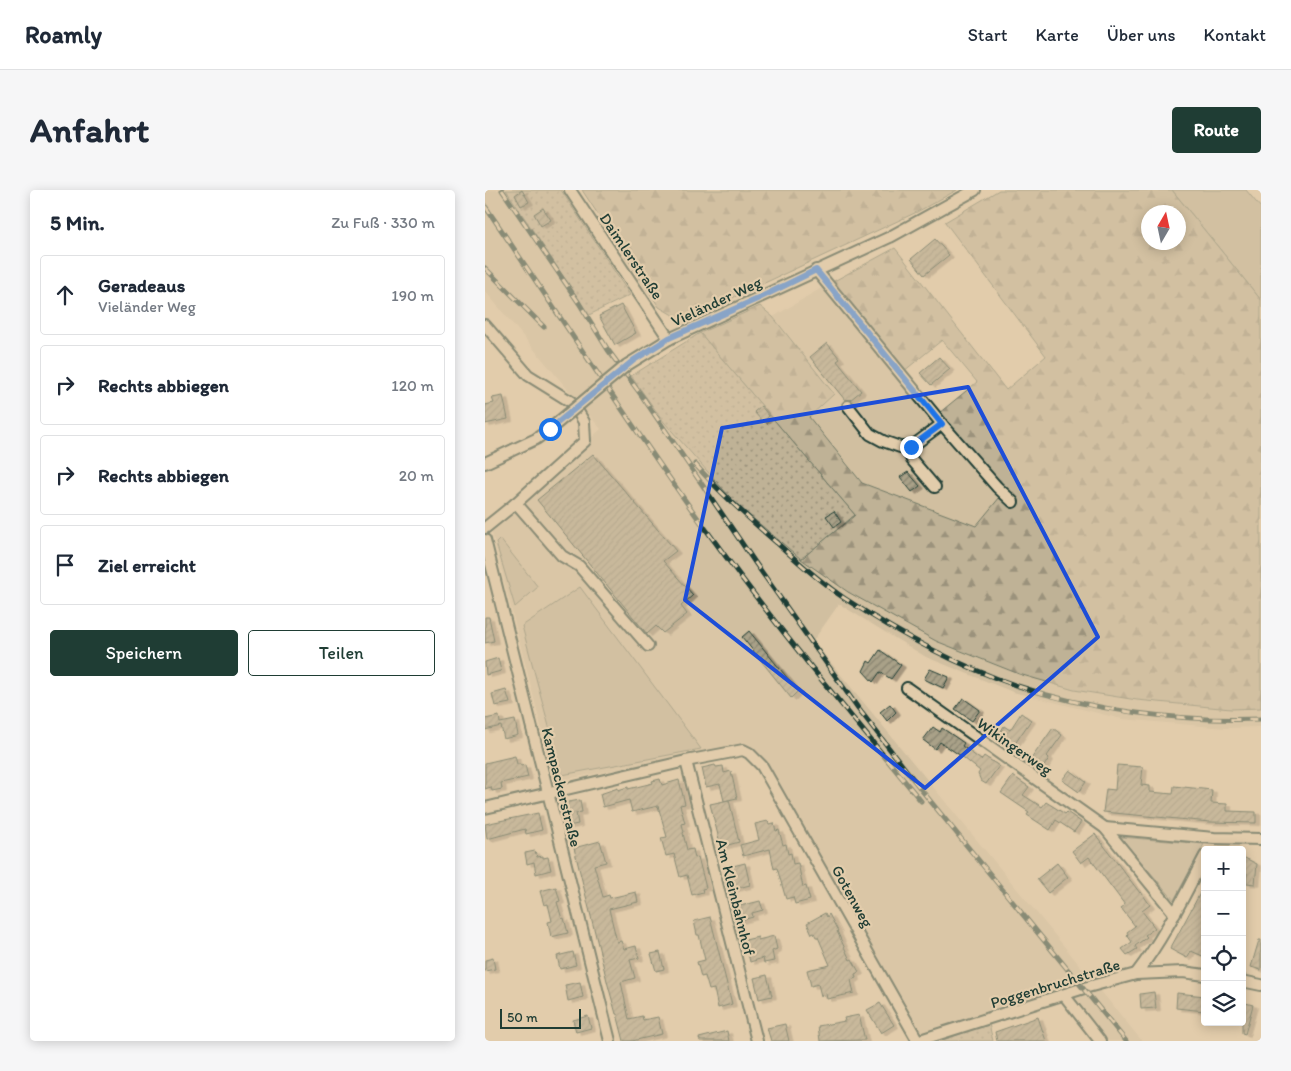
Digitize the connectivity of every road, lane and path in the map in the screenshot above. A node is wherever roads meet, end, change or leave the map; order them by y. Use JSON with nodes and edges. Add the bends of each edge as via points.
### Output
{"nodes":[{"id":1,"x":570,"y":190,"type":"edge"},
{"id":2,"x":975,"y":190,"type":"edge"},
{"id":3,"x":816,"y":270,"type":"junction"},
{"id":4,"x":485,"y":324,"type":"edge"},
{"id":5,"x":669,"y":338,"type":"junction"},
{"id":6,"x":848,"y":406,"type":"dead end"},
{"id":7,"x":942,"y":424,"type":"junction"},
{"id":8,"x":907,"y":448,"type":"junction"},
{"id":9,"x":485,"y":463,"type":"edge"},
{"id":10,"x":935,"y":487,"type":"dead end"},
{"id":11,"x":1013,"y":502,"type":"dead end"},
{"id":12,"x":516,"y":503,"type":"junction"},
{"id":13,"x":485,"y":528,"type":"edge"},
{"id":14,"x":485,"y":540,"type":"edge"},
{"id":15,"x":648,"y":646,"type":"dead end"},
{"id":16,"x":907,"y":688,"type":"dead end"},
{"id":17,"x":686,"y":761,"type":"junction"},
{"id":18,"x":548,"y":792,"type":"junction"},
{"id":19,"x":485,"y":808,"type":"edge"},
{"id":20,"x":1105,"y":828,"type":"junction"},
{"id":21,"x":1214,"y":838,"type":"junction"},
{"id":22,"x":1261,"y":839,"type":"edge"},
{"id":23,"x":1210,"y":846,"type":"edge"},
{"id":24,"x":1201,"y":864,"type":"edge"},
{"id":25,"x":1175,"y":914,"type":"junction"},
{"id":26,"x":1136,"y":974,"type":"junction"},
{"id":27,"x":1201,"y":974,"type":"edge"},
{"id":28,"x":1246,"y":982,"type":"edge"},
{"id":29,"x":1261,"y":985,"type":"edge"},
{"id":30,"x":1064,"y":995,"type":"junction"},
{"id":31,"x":931,"y":1039,"type":"edge"},
{"id":32,"x":610,"y":1041,"type":"edge"},
{"id":33,"x":757,"y":1041,"type":"edge"},
{"id":34,"x":917,"y":1041,"type":"edge"},
{"id":35,"x":1100,"y":1041,"type":"edge"}],
"edges":[{"from":1,"to":5,"type":"street","name":"Daimlerstraße"},
{"from":2,"to":3,"type":"street","name":"Vieländer Weg","via":[[890,237]]},
{"from":3,"to":5,"type":"street","name":"Vieländer Weg"},
{"from":3,"to":7,"type":"street"},
{"from":4,"to":12,"type":"street","via":[[527,375],[573,403],[584,422],[585,441]]},
{"from":5,"to":9,"type":"street","name":"Vieländer Weg","bridge":true,"via":[[627,365],[536,439]]},
{"from":6,"to":8,"type":"street","via":[[870,434]]},
{"from":7,"to":8,"type":"street"},
{"from":7,"to":11,"type":"street"},
{"from":8,"to":10,"type":"street","via":[[912,460]]},
{"from":12,"to":13,"type":"street"},
{"from":12,"to":15,"type":"street","via":[[562,556],[579,566]]},
{"from":14,"to":18,"type":"street","name":"Kampackerstraße"},
{"from":16,"to":20,"type":"street","name":"Wikingerweg"},
{"from":17,"to":18,"type":"street"},
{"from":17,"to":33,"type":"street","name":"Am Kleinbahnhof"},
{"from":17,"to":34,"type":"street","name":"Gotenweg","via":[[743,750],[763,766]]},
{"from":18,"to":19,"type":"street"},
{"from":18,"to":32,"type":"street","name":"Kampackerstraße"},
{"from":20,"to":21,"type":"street"},
{"from":20,"to":25,"type":"street","name":"Wikingerweg"},
{"from":21,"to":22,"type":"street"},
{"from":21,"to":23,"type":"street"},
{"from":24,"to":25,"type":"street"},
{"from":25,"to":26,"type":"street"},
{"from":26,"to":27,"type":"street","name":"Poggenbruchstraße"},
{"from":26,"to":30,"type":"street","name":"Poggenbruchstraße"},
{"from":28,"to":29,"type":"street"},
{"from":30,"to":31,"type":"street","name":"Poggenbruchstraße"},
{"from":30,"to":35,"type":"street"},
{"from":31,"to":34,"type":"street","name":"Poggenbruchstraße"}]}
